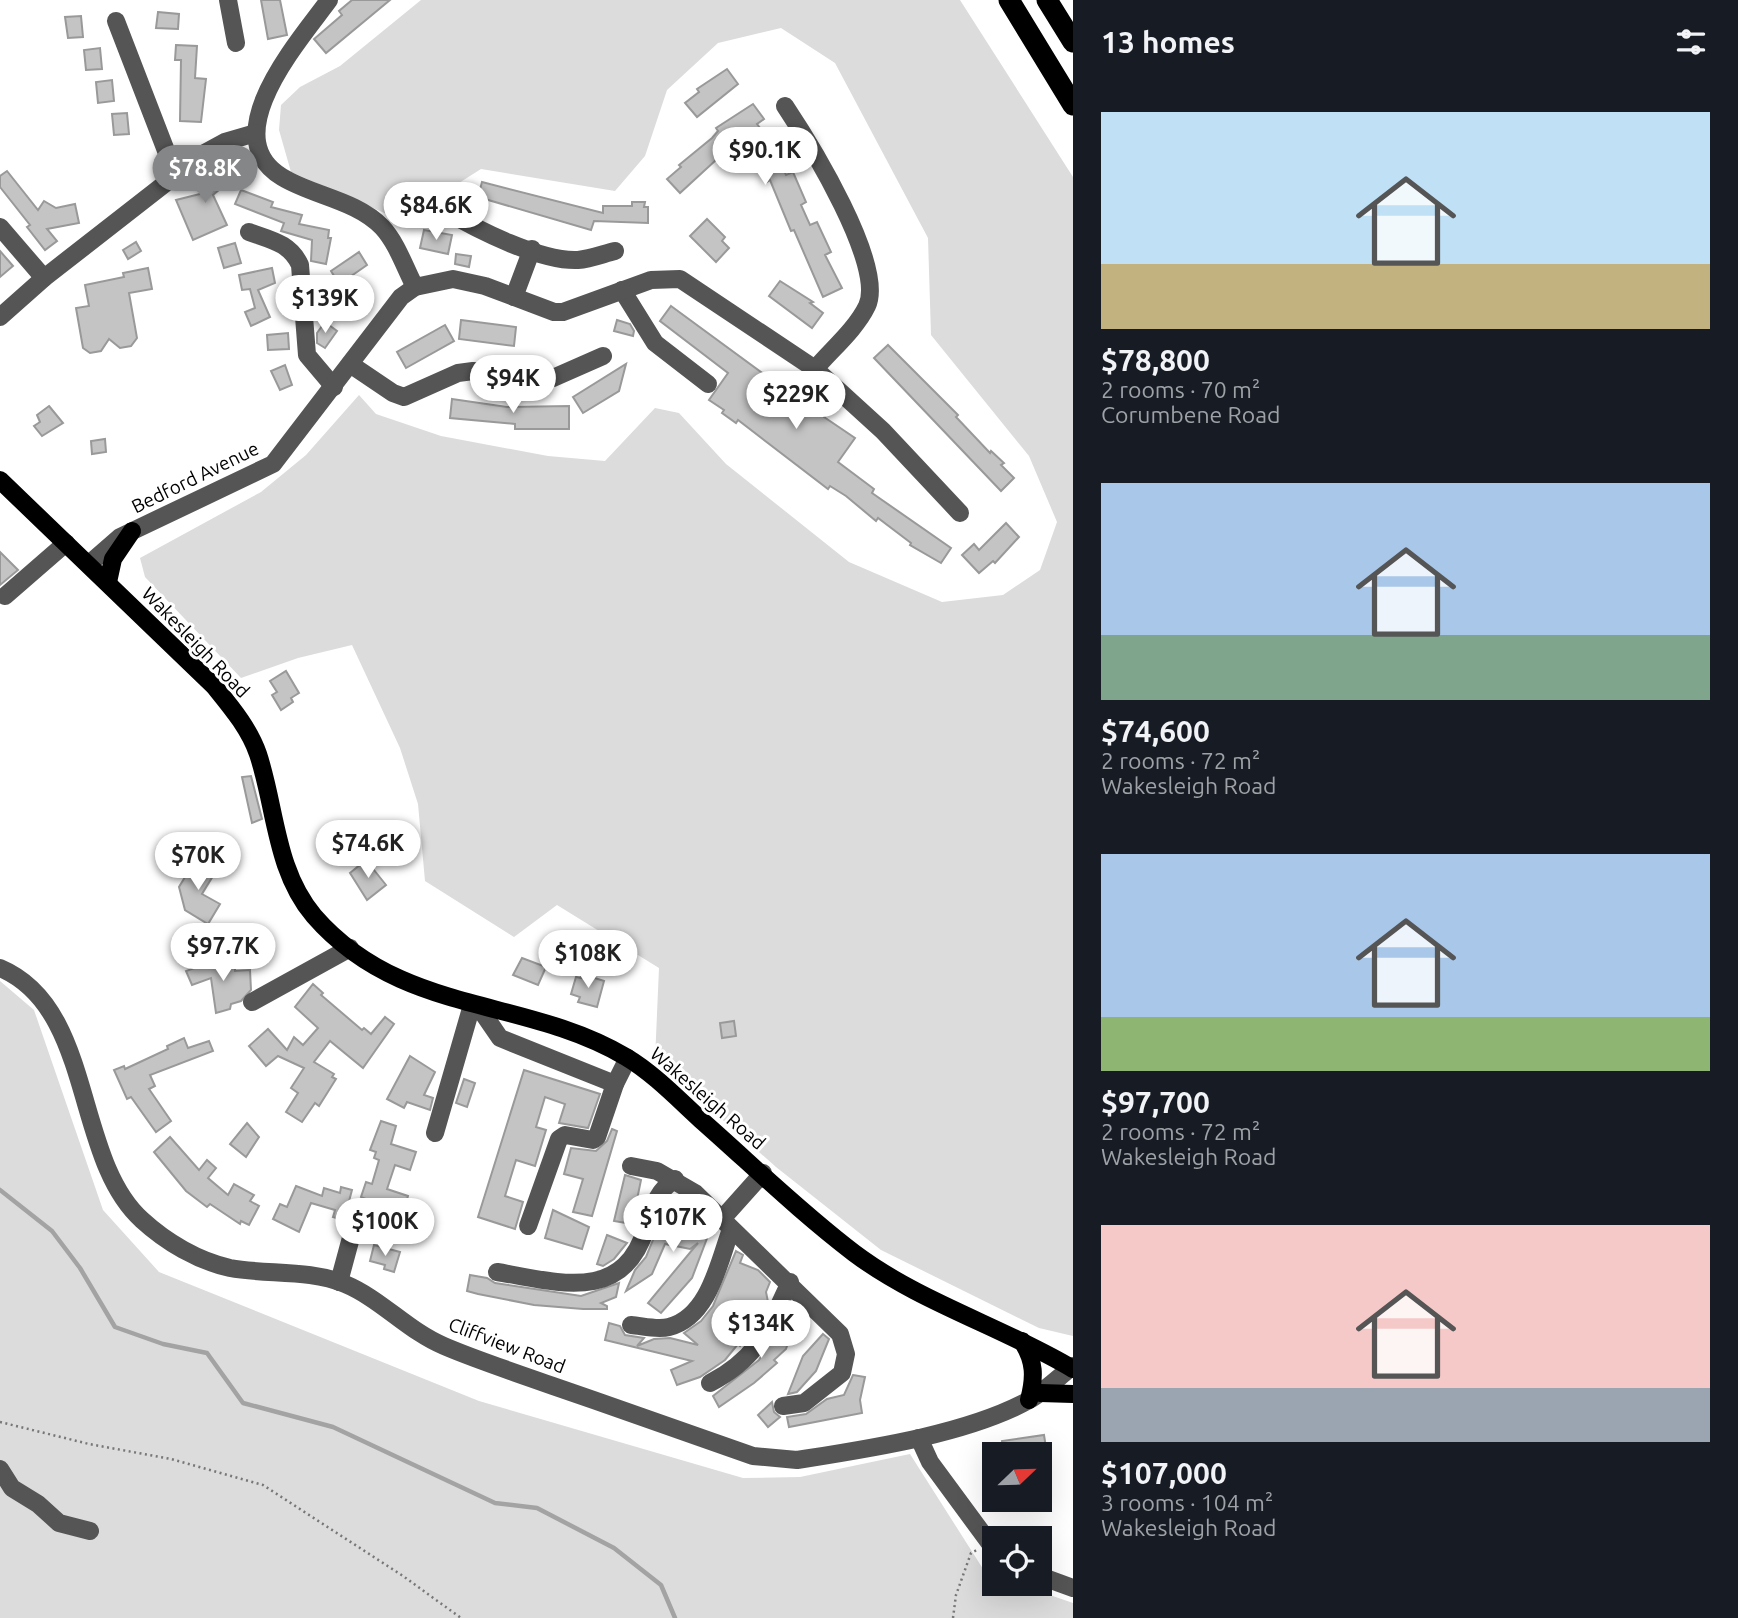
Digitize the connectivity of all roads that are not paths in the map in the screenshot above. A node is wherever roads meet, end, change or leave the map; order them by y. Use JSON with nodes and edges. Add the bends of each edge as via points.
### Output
{"nodes":[{"id":1,"x":228,"y":0,"type":"edge"},
{"id":2,"x":330,"y":0,"type":"edge"},
{"id":3,"x":1009,"y":0,"type":"edge"},
{"id":4,"x":1047,"y":0,"type":"edge"},
{"id":5,"x":116,"y":21,"type":"dead end"},
{"id":6,"x":1073,"y":42,"type":"edge"},
{"id":7,"x":236,"y":43,"type":"dead end"},
{"id":8,"x":1073,"y":105,"type":"edge"},
{"id":9,"x":785,"y":106,"type":"dead end"},
{"id":10,"x":256,"y":133,"type":"junction"},
{"id":11,"x":176,"y":174,"type":"junction"},
{"id":12,"x":444,"y":210,"type":"dead end"},
{"id":13,"x":0,"y":227,"type":"edge"},
{"id":14,"x":248,"y":232,"type":"dead end"},
{"id":15,"x":532,"y":249,"type":"junction"},
{"id":16,"x":615,"y":251,"type":"dead end"},
{"id":17,"x":44,"y":278,"type":"junction"},
{"id":18,"x":415,"y":287,"type":"junction"},
{"id":19,"x":622,"y":290,"type":"junction"},
{"id":20,"x":514,"y":298,"type":"junction"},
{"id":21,"x":0,"y":317,"type":"edge"},
{"id":22,"x":603,"y":356,"type":"dead end"},
{"id":23,"x":350,"y":364,"type":"junction"},
{"id":24,"x":815,"y":369,"type":"junction"},
{"id":25,"x":708,"y":384,"type":"dead end"},
{"id":26,"x":334,"y":387,"type":"junction"},
{"id":27,"x":0,"y":480,"type":"edge"},
{"id":28,"x":960,"y":513,"type":"dead end"},
{"id":29,"x":132,"y":531,"type":"junction"},
{"id":30,"x":66,"y":543,"type":"junction"},
{"id":31,"x":89,"y":564,"type":"junction"},
{"id":32,"x":108,"y":582,"type":"junction"},
{"id":33,"x":5,"y":596,"type":"dead end"},
{"id":34,"x":350,"y":948,"type":"junction"},
{"id":35,"x":0,"y":968,"type":"edge"},
{"id":36,"x":252,"y":1002,"type":"dead end"},
{"id":37,"x":475,"y":1005,"type":"junction"},
{"id":38,"x":628,"y":1058,"type":"junction"},
{"id":39,"x":615,"y":1084,"type":"junction"},
{"id":40,"x":435,"y":1133,"type":"dead end"},
{"id":41,"x":631,"y":1166,"type":"dead end"},
{"id":42,"x":763,"y":1173,"type":"junction"},
{"id":43,"x":675,"y":1179,"type":"junction"},
{"id":44,"x":359,"y":1208,"type":"dead end"},
{"id":45,"x":726,"y":1225,"type":"junction"},
{"id":46,"x":528,"y":1226,"type":"dead end"},
{"id":47,"x":497,"y":1272,"type":"dead end"},
{"id":48,"x":339,"y":1282,"type":"junction"},
{"id":49,"x":790,"y":1282,"type":"junction"},
{"id":50,"x":631,"y":1325,"type":"dead end"},
{"id":51,"x":1022,"y":1341,"type":"junction"},
{"id":52,"x":1069,"y":1365,"type":"edge"},
{"id":53,"x":710,"y":1383,"type":"dead end"},
{"id":54,"x":1073,"y":1394,"type":"edge"},
{"id":55,"x":1034,"y":1396,"type":"junction"},
{"id":56,"x":783,"y":1406,"type":"dead end"},
{"id":57,"x":919,"y":1438,"type":"junction"},
{"id":58,"x":0,"y":1469,"type":"edge"},
{"id":59,"x":90,"y":1531,"type":"dead end"},
{"id":60,"x":982,"y":1534,"type":"edge"},
{"id":61,"x":1052,"y":1580,"type":"edge"},
{"id":62,"x":1073,"y":1588,"type":"edge"}],
"edges":[{"from":1,"to":7,"type":"street"},
{"from":2,"to":10,"type":"street","via":[[265,95]]},
{"from":3,"to":8,"type":"highway"},
{"from":4,"to":6,"type":"highway"},
{"from":5,"to":11,"type":"street"},
{"from":9,"to":24,"type":"street","via":[[811,145],[866,258],[872,286],[867,307]]},
{"from":10,"to":11,"type":"street","via":[[214,147]]},
{"from":10,"to":18,"type":"street","via":[[265,161],[282,178],[381,226]]},
{"from":11,"to":17,"type":"street"},
{"from":12,"to":15,"type":"street","via":[[489,235]]},
{"from":13,"to":17,"type":"street"},
{"from":14,"to":26,"type":"street","via":[[285,244],[294,252],[300,265],[307,355]]},
{"from":15,"to":16,"type":"street","via":[[575,260]]},
{"from":15,"to":20,"type":"street"},
{"from":17,"to":21,"type":"street"},
{"from":18,"to":20,"type":"street","name":"Bedford Avenue","via":[[453,279]]},
{"from":18,"to":23,"type":"street","name":"Bedford Avenue","via":[[388,311]]},
{"from":19,"to":20,"type":"street","name":"Bedford Avenue","via":[[573,310],[554,312]]},
{"from":19,"to":24,"type":"street","via":[[651,280],[680,279]]},
{"from":19,"to":25,"type":"street","via":[[655,343]]},
{"from":22,"to":23,"type":"street","via":[[538,380],[458,373],[404,397]]},
{"from":23,"to":26,"type":"street","name":"Bedford Avenue"},
{"from":24,"to":28,"type":"street","via":[[883,431]]},
{"from":26,"to":29,"type":"street","name":"Bedford Avenue","via":[[261,473]]},
{"from":27,"to":30,"type":"main road","name":"Wakesleigh Road"},
{"from":29,"to":31,"type":"street","name":"Bedford Avenue"},
{"from":29,"to":32,"type":"main road","via":[[113,559]]},
{"from":30,"to":31,"type":"main road","name":"Wakesleigh Road"},
{"from":30,"to":33,"type":"street"},
{"from":31,"to":32,"type":"main road","name":"Wakesleigh Road"},
{"from":32,"to":34,"type":"main road","name":"Wakesleigh Road","via":[[214,686],[242,722],[258,752],[294,885],[314,915]]},
{"from":34,"to":36,"type":"street"},
{"from":34,"to":37,"type":"main road","name":"Wakesleigh Road","via":[[388,973],[443,997]]},
{"from":35,"to":48,"type":"street","name":"Cliffview Road","via":[[27,985],[44,1005],[73,1060],[111,1178],[141,1219],[183,1249],[230,1268]]},
{"from":37,"to":38,"type":"main road","name":"Wakesleigh Road","via":[[552,1026]]},
{"from":37,"to":39,"type":"street","via":[[500,1038]]},
{"from":37,"to":40,"type":"street"},
{"from":38,"to":39,"type":"street"},
{"from":38,"to":42,"type":"main road","name":"Wakesleigh Road"},
{"from":39,"to":46,"type":"street","via":[[597,1138],[565,1135],[559,1139]]},
{"from":41,"to":43,"type":"street"},
{"from":42,"to":45,"type":"street"},
{"from":42,"to":51,"type":"main road","name":"Wakesleigh Road","via":[[855,1253]]},
{"from":43,"to":45,"type":"street"},
{"from":43,"to":47,"type":"street","via":[[658,1194],[635,1256],[616,1272],[585,1284]]},
{"from":44,"to":48,"type":"street"},
{"from":45,"to":49,"type":"street"},
{"from":45,"to":50,"type":"street","via":[[709,1288],[694,1312],[668,1328]]},
{"from":48,"to":57,"type":"street","name":"Cliffview Road","via":[[366,1294],[441,1345],[753,1456],[797,1460]]},
{"from":49,"to":53,"type":"street","via":[[755,1351],[734,1371]]},
{"from":49,"to":56,"type":"street","via":[[835,1326],[846,1354],[837,1379],[798,1407]]},
{"from":51,"to":52,"type":"main road","name":"Wakesleigh Road"},
{"from":51,"to":55,"type":"main road","via":[[1033,1362]]},
{"from":52,"to":55,"type":"street","name":"Cliffview Road"},
{"from":54,"to":55,"type":"main road"},
{"from":55,"to":57,"type":"street","name":"Cliffview Road"},
{"from":57,"to":60,"type":"street","via":[[930,1462]]},
{"from":58,"to":59,"type":"street","via":[[12,1488],[58,1523]]},
{"from":61,"to":62,"type":"street"}]}
